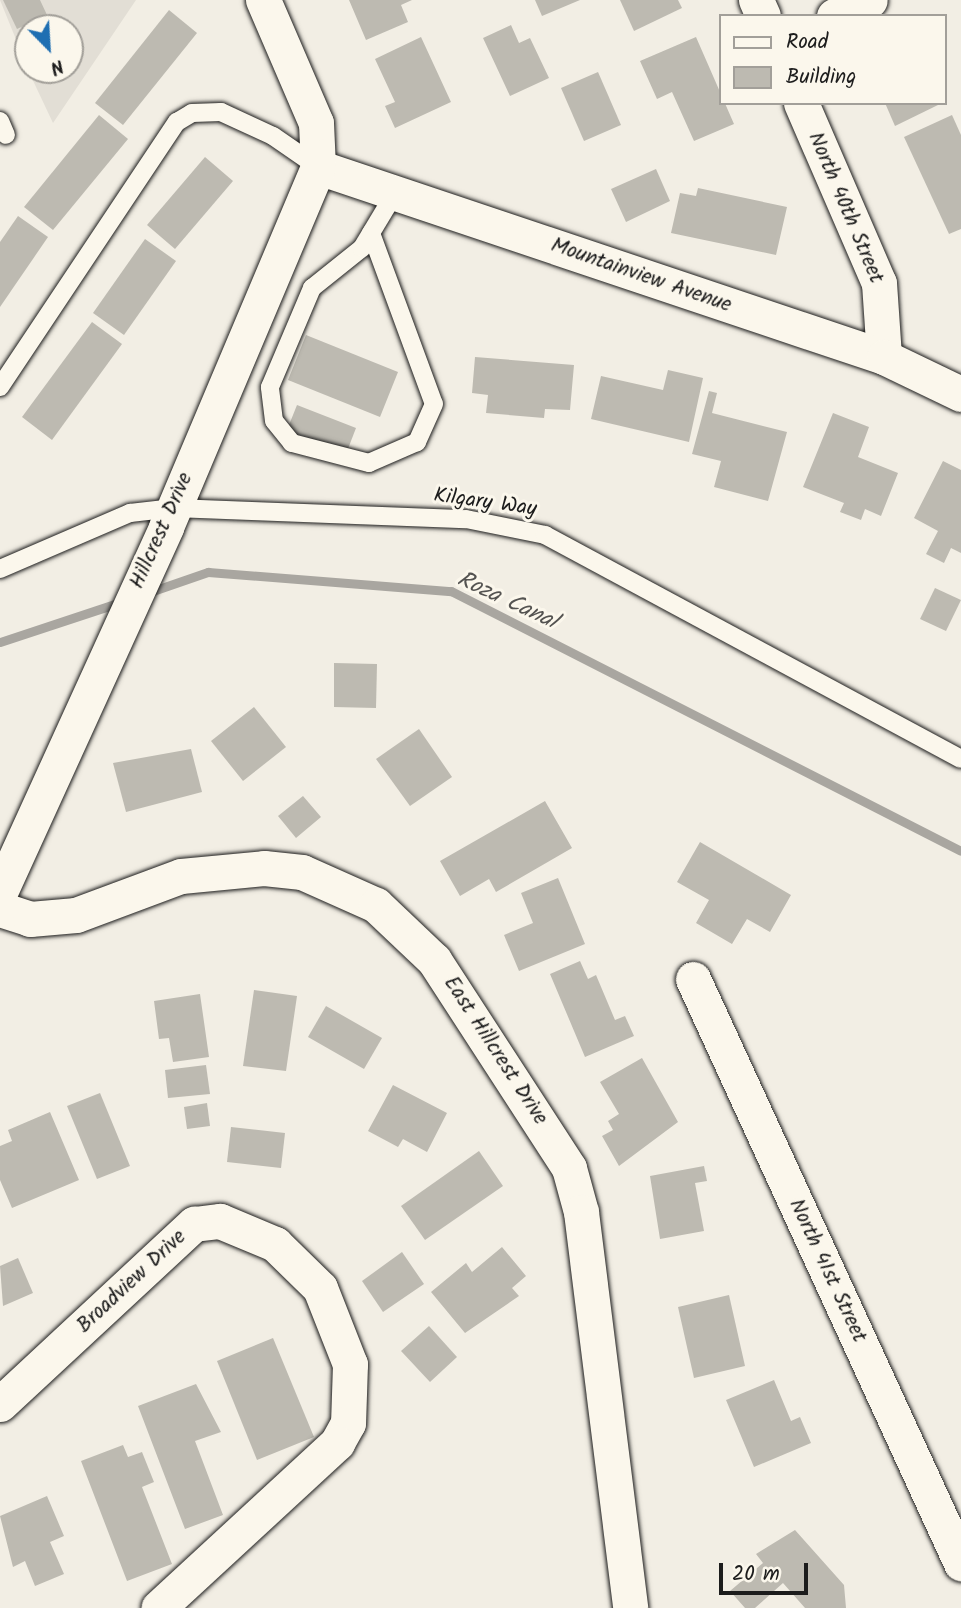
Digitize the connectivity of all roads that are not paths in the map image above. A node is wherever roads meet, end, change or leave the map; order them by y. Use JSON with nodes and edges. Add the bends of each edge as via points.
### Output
{"nodes":[{"id":1,"x":263,"y":0,"type":"edge"},
{"id":2,"x":870,"y":0,"type":"edge"},
{"id":3,"x":838,"y":14,"type":"edge"},
{"id":4,"x":802,"y":105,"type":"edge"},
{"id":5,"x":318,"y":167,"type":"junction"},
{"id":6,"x":395,"y":193,"type":"junction"},
{"id":7,"x":371,"y":233,"type":"junction"},
{"id":8,"x":884,"y":357,"type":"junction"},
{"id":9,"x":0,"y":387,"type":"edge"},
{"id":10,"x":961,"y":394,"type":"edge"},
{"id":11,"x":170,"y":517,"type":"junction"},
{"id":12,"x":0,"y":569,"type":"edge"},
{"id":13,"x":961,"y":759,"type":"edge"},
{"id":14,"x":0,"y":892,"type":"edge"},
{"id":15,"x":0,"y":909,"type":"edge"},
{"id":16,"x":693,"y":979,"type":"dead end"},
{"id":17,"x":0,"y":1404,"type":"edge"},
{"id":18,"x":961,"y":1563,"type":"edge"},
{"id":19,"x":159,"y":1608,"type":"edge"},
{"id":20,"x":630,"y":1608,"type":"edge"}],
"edges":[{"from":1,"to":5,"type":"street","via":[[316,123]]},
{"from":2,"to":3,"type":"street"},
{"from":4,"to":8,"type":"street","name":"North 40th Street","via":[[879,283]]},
{"from":5,"to":6,"type":"street","name":"Mountainview Avenue"},
{"from":5,"to":9,"type":"lane","via":[[273,136],[221,112],[192,113],[177,122]]},
{"from":5,"to":11,"type":"street","name":"Hillcrest Drive"},
{"from":6,"to":7,"type":"lane"},
{"from":6,"to":8,"type":"street","name":"Mountainview Avenue"},
{"from":7,"to":7,"type":"lane","via":[[342,268],[312,288],[270,394],[274,421],[292,443],[369,463],[417,442],[434,404]]},
{"from":8,"to":10,"type":"street","name":"Mountainview Avenue"},
{"from":11,"to":12,"type":"lane","name":"Kilgary Way","via":[[130,513]]},
{"from":11,"to":13,"type":"lane","name":"Kilgary Way","via":[[466,519],[544,535]]},
{"from":11,"to":14,"type":"street","name":"Hillcrest Drive"},
{"from":15,"to":20,"type":"street","name":"East Hillcrest Drive","via":[[52,919],[181,876],[227,868],[290,871],[376,905],[434,960],[569,1168],[581,1212]]},
{"from":16,"to":18,"type":"street","name":"North 41st Street"},
{"from":17,"to":19,"type":"street","name":"Broadview Drive","via":[[194,1224],[220,1221],[275,1244],[320,1288],[350,1364],[348,1423],[337,1443]]}]}
